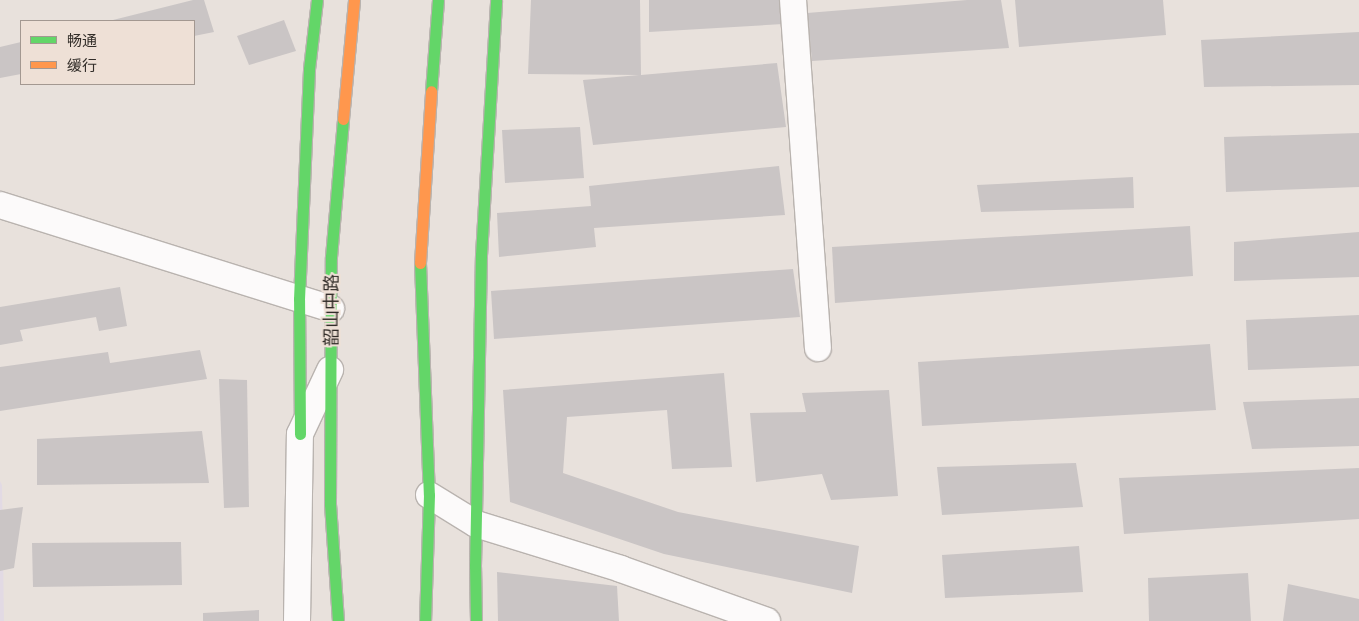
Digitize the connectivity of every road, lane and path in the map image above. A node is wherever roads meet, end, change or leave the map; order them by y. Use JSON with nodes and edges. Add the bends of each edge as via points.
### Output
{"nodes":[{"id":1,"x":317,"y":0,"type":"edge"},
{"id":2,"x":354,"y":0,"type":"edge"},
{"id":3,"x":438,"y":0,"type":"edge"},
{"id":4,"x":496,"y":0,"type":"edge"},
{"id":5,"x":793,"y":0,"type":"edge"},
{"id":6,"x":0,"y":205,"type":"edge"},
{"id":7,"x":299,"y":299,"type":"junction"},
{"id":8,"x":331,"y":309,"type":"junction"},
{"id":9,"x":818,"y":348,"type":"dead end"},
{"id":10,"x":330,"y":370,"type":"junction"},
{"id":11,"x":300,"y":434,"type":"junction"},
{"id":12,"x":429,"y":494,"type":"junction"},
{"id":13,"x":476,"y":524,"type":"junction"},
{"id":14,"x":297,"y":621,"type":"edge"},
{"id":15,"x":338,"y":621,"type":"edge"},
{"id":16,"x":425,"y":621,"type":"edge"},
{"id":17,"x":476,"y":621,"type":"edge"},
{"id":18,"x":767,"y":621,"type":"edge"}],
"edges":[{"from":1,"to":7,"type":"main road","via":[[309,69]]},
{"from":2,"to":8,"type":"main road","name":"韶山中路","via":[[331,258]]},
{"from":3,"to":12,"type":"main road","via":[[419,247]]},
{"from":4,"to":13,"type":"main road","via":[[481,255]]},
{"from":5,"to":9,"type":"street"},
{"from":6,"to":7,"type":"street"},
{"from":7,"to":8,"type":"street"},
{"from":7,"to":11,"type":"main road"},
{"from":8,"to":10,"type":"main road","name":"韶山中路"},
{"from":10,"to":11,"type":"street"},
{"from":10,"to":15,"type":"main road","name":"韶山中路","via":[[330,504]]},
{"from":11,"to":14,"type":"street"},
{"from":12,"to":13,"type":"street"},
{"from":12,"to":16,"type":"main road"},
{"from":13,"to":17,"type":"main road"},
{"from":13,"to":18,"type":"street","via":[[622,569]]}]}
